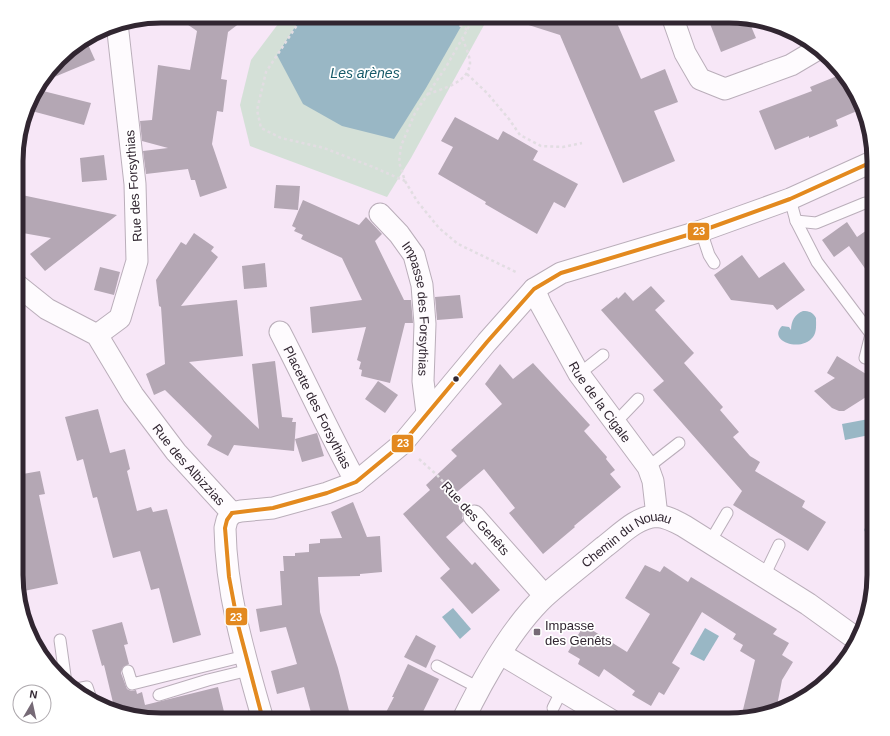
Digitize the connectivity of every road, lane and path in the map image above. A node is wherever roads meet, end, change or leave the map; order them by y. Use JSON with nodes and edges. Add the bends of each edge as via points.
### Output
{"nodes":[{"id":1,"x":298,"y":23,"type":"edge"},
{"id":2,"x":456,"y":23,"type":"edge"},
{"id":3,"x":472,"y":23,"type":"edge"},
{"id":4,"x":674,"y":23,"type":"edge"},
{"id":5,"x":118,"y":30,"type":"edge"},
{"id":6,"x":468,"y":30,"type":"junction"},
{"id":7,"x":463,"y":38,"type":"junction"},
{"id":8,"x":813,"y":52,"type":"edge"},
{"id":9,"x":467,"y":74,"type":"junction"},
{"id":10,"x":428,"y":94,"type":"junction"},
{"id":11,"x":582,"y":143,"type":"dead end"},
{"id":12,"x":867,"y":164,"type":"edge"},
{"id":13,"x":405,"y":181,"type":"junction"},
{"id":14,"x":790,"y":199,"type":"junction"},
{"id":15,"x":865,"y":203,"type":"dead end"},
{"id":16,"x":380,"y":214,"type":"dead end"},
{"id":17,"x":796,"y":222,"type":"junction"},
{"id":18,"x":701,"y":231,"type":"junction"},
{"id":19,"x":714,"y":263,"type":"dead end"},
{"id":20,"x":534,"y":289,"type":"junction"},
{"id":21,"x":23,"y":290,"type":"edge"},
{"id":22,"x":867,"y":327,"type":"edge"},
{"id":23,"x":280,"y":332,"type":"dead end"},
{"id":24,"x":97,"y":335,"type":"junction"},
{"id":25,"x":867,"y":351,"type":"edge"},
{"id":26,"x":603,"y":355,"type":"dead end"},
{"id":27,"x":865,"y":358,"type":"dead end"},
{"id":28,"x":579,"y":374,"type":"junction"},
{"id":29,"x":638,"y":400,"type":"dead end"},
{"id":30,"x":427,"y":413,"type":"junction"},
{"id":31,"x":615,"y":423,"type":"junction"},
{"id":32,"x":679,"y":442,"type":"dead end"},
{"id":33,"x":402,"y":444,"type":"junction"},
{"id":34,"x":648,"y":467,"type":"junction"},
{"id":35,"x":356,"y":482,"type":"junction"},
{"id":36,"x":232,"y":513,"type":"junction"},
{"id":37,"x":727,"y":513,"type":"dead end"},
{"id":38,"x":474,"y":516,"type":"joint"},
{"id":39,"x":657,"y":516,"type":"junction"},
{"id":40,"x":710,"y":542,"type":"junction"},
{"id":41,"x":779,"y":545,"type":"dead end"},
{"id":42,"x":764,"y":576,"type":"junction"},
{"id":43,"x":545,"y":596,"type":"junction"},
{"id":44,"x":853,"y":636,"type":"edge"},
{"id":45,"x":60,"y":640,"type":"dead end"},
{"id":46,"x":500,"y":654,"type":"junction"},
{"id":47,"x":247,"y":663,"type":"junction"},
{"id":48,"x":438,"y":666,"type":"dead end"},
{"id":49,"x":128,"y":671,"type":"dead end"},
{"id":50,"x":65,"y":674,"type":"edge"},
{"id":51,"x":82,"y":688,"type":"edge"},
{"id":52,"x":479,"y":688,"type":"junction"},
{"id":53,"x":88,"y":693,"type":"edge"},
{"id":54,"x":159,"y":695,"type":"dead end"},
{"id":55,"x":260,"y":713,"type":"edge"},
{"id":56,"x":466,"y":713,"type":"edge"},
{"id":57,"x":593,"y":713,"type":"edge"}],
"edges":[{"from":1,"to":13,"type":"path","via":[[266,72],[257,110],[261,128],[281,138],[324,148]]},
{"from":2,"to":6,"type":"path"},
{"from":3,"to":6,"type":"path"},
{"from":4,"to":8,"type":"street","via":[[685,53],[700,79],[725,89],[791,65]]},
{"from":5,"to":24,"type":"street","name":"Rue des Forsythias","via":[[135,184],[137,261],[120,318]]},
{"from":6,"to":7,"type":"path"},
{"from":7,"to":9,"type":"path","via":[[470,62]]},
{"from":7,"to":10,"type":"path"},
{"from":9,"to":10,"type":"path","via":[[445,89]]},
{"from":9,"to":11,"type":"path","via":[[487,93],[520,135],[541,146],[563,147]]},
{"from":10,"to":13,"type":"path","via":[[415,113],[400,146],[399,162]]},
{"from":12,"to":14,"type":"street"},
{"from":13,"to":20,"type":"path","via":[[439,228],[458,244],[512,269]]},
{"from":14,"to":17,"type":"lane"},
{"from":14,"to":18,"type":"street"},
{"from":15,"to":17,"type":"lane","via":[[816,223]]},
{"from":16,"to":30,"type":"street","name":"Impasse des Forsythias","via":[[399,234],[414,256],[422,285],[425,324],[423,381]]},
{"from":17,"to":22,"type":"lane","via":[[817,262]]},
{"from":18,"to":19,"type":"lane"},
{"from":18,"to":20,"type":"street","via":[[560,273]]},
{"from":20,"to":28,"type":"street","name":"Rue de la Cigale"},
{"from":20,"to":30,"type":"street"},
{"from":21,"to":24,"type":"street","via":[[47,309]]},
{"from":23,"to":35,"type":"street","name":"Placette des Forsythias","via":[[336,447]]},
{"from":24,"to":36,"type":"street","name":"Rue des Albizzias","via":[[133,395],[176,452]]},
{"from":25,"to":27,"type":"lane"},
{"from":26,"to":28,"type":"lane"},
{"from":28,"to":31,"type":"street","name":"Rue de la Cigale"},
{"from":29,"to":31,"type":"lane"},
{"from":30,"to":33,"type":"street"},
{"from":31,"to":34,"type":"street","name":"Rue de la Cigale"},
{"from":32,"to":34,"type":"lane"},
{"from":33,"to":35,"type":"street"},
{"from":33,"to":38,"type":"path","name":"Rue des Genêts","via":[[437,475]]},
{"from":34,"to":39,"type":"street","name":"Rue de la Cigale","via":[[653,481]]},
{"from":35,"to":36,"type":"street","via":[[273,508]]},
{"from":36,"to":47,"type":"street","name":"Rue des Albizzias","via":[[225,528],[230,592]]},
{"from":37,"to":40,"type":"lane"},
{"from":38,"to":43,"type":"street","name":"Rue des Genêts"},
{"from":39,"to":40,"type":"street","name":"Chemin du Nouau","via":[[671,519]]},
{"from":39,"to":43,"type":"street","name":"Chemin du Nouau","via":[[634,524]]},
{"from":40,"to":42,"type":"street","name":"Chemin du Nouau"},
{"from":41,"to":42,"type":"lane"},
{"from":42,"to":44,"type":"street","name":"Chemin du Nouau"},
{"from":43,"to":46,"type":"street","name":"Chemin du Nouau","via":[[518,627]]},
{"from":45,"to":50,"type":"lane"},
{"from":46,"to":52,"type":"street","name":"Chemin du Nouau"},
{"from":46,"to":57,"type":"street","via":[[557,699]]},
{"from":47,"to":49,"type":"lane","via":[[132,684]]},
{"from":47,"to":54,"type":"lane"},
{"from":47,"to":55,"type":"street","name":"Rue des Albizzias"},
{"from":48,"to":52,"type":"lane"},
{"from":51,"to":53,"type":"lane","via":[[87,687]]},
{"from":52,"to":56,"type":"street","name":"Chemin du Nouau"}]}
